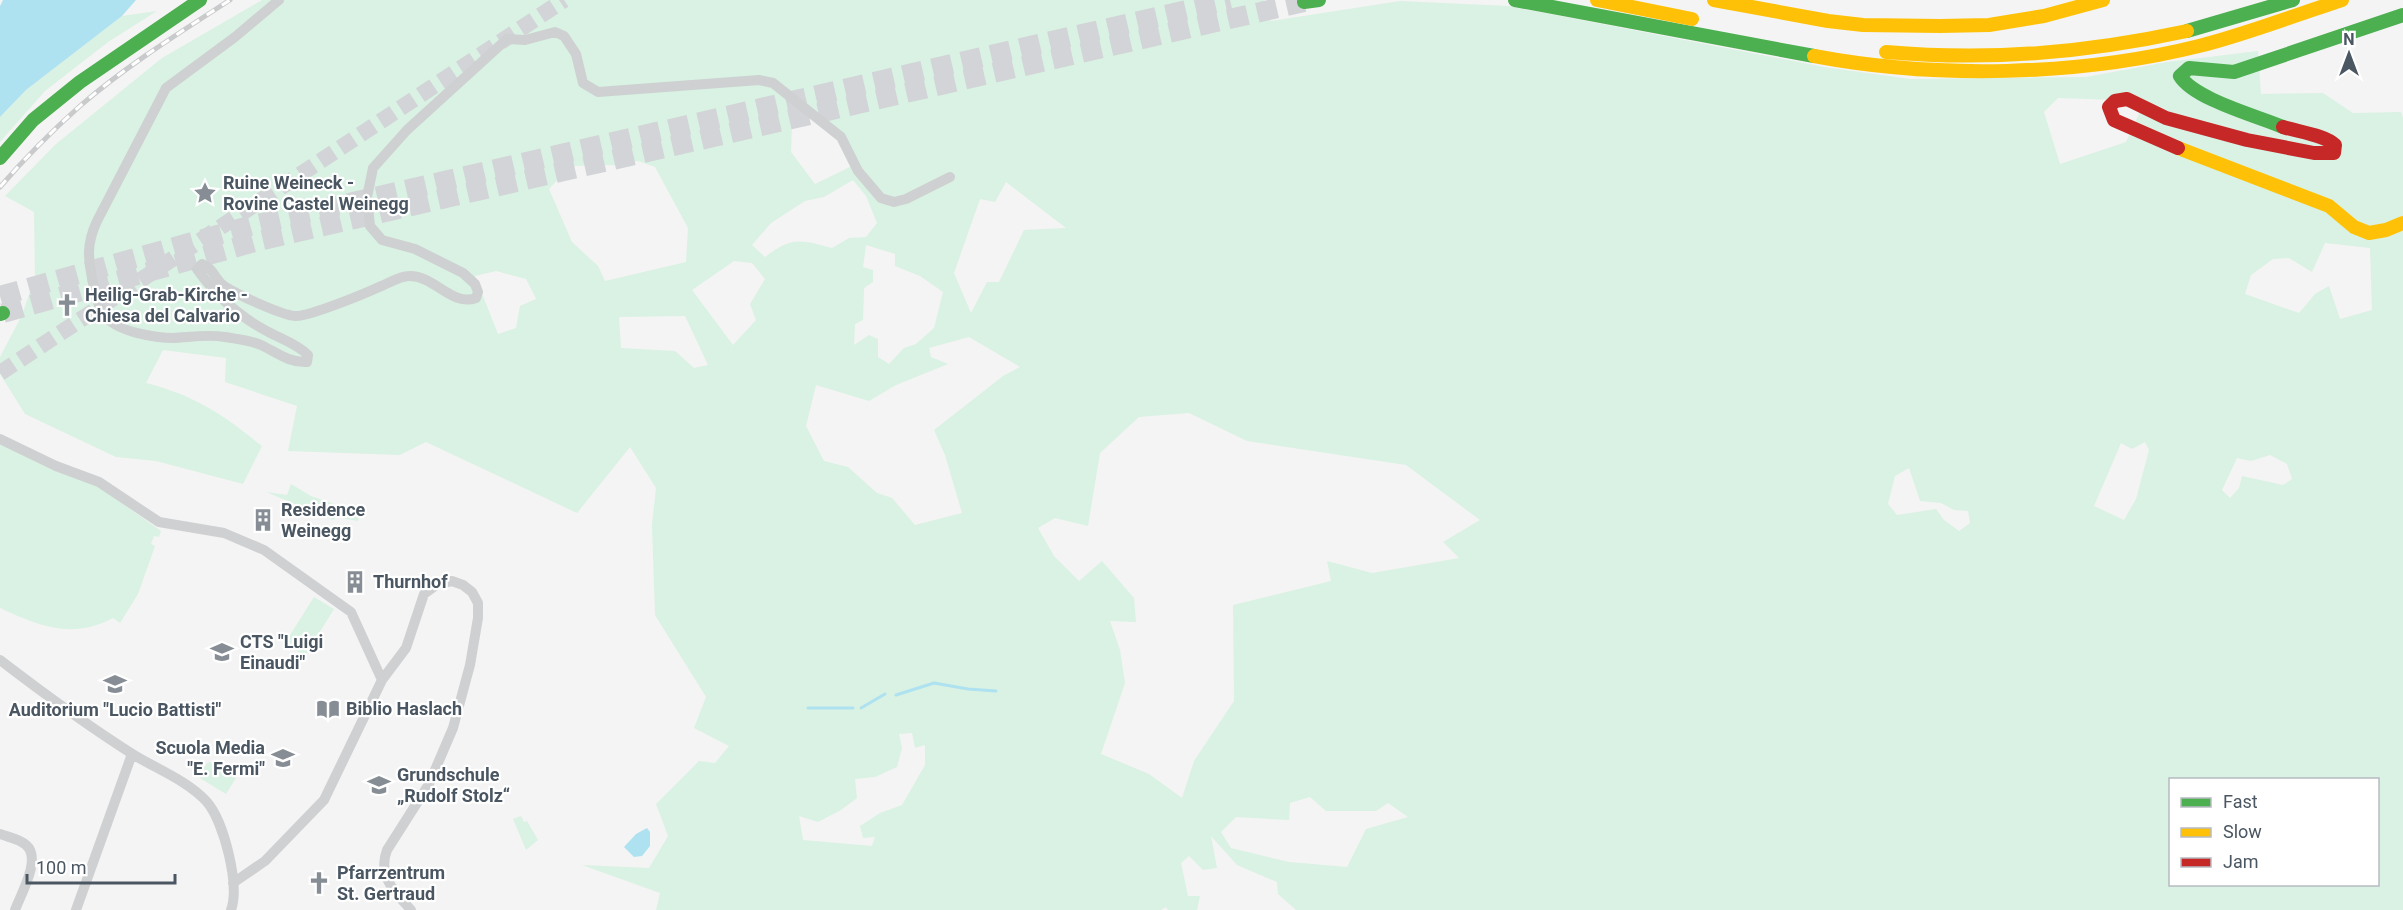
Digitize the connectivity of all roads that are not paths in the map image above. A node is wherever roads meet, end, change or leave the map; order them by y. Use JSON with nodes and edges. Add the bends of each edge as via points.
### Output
{"nodes":[{"id":1,"x":200,"y":0,"type":"edge"},
{"id":2,"x":279,"y":0,"type":"edge"},
{"id":3,"x":1319,"y":0,"type":"edge"},
{"id":4,"x":1515,"y":0,"type":"edge"},
{"id":5,"x":1597,"y":0,"type":"edge"},
{"id":6,"x":1714,"y":0,"type":"edge"},
{"id":7,"x":2103,"y":0,"type":"edge"},
{"id":8,"x":2293,"y":0,"type":"edge"},
{"id":9,"x":2342,"y":0,"type":"edge"},
{"id":10,"x":1304,"y":2,"type":"dead end"},
{"id":11,"x":2403,"y":15,"type":"edge"},
{"id":12,"x":0,"y":159,"type":"edge"},
{"id":13,"x":950,"y":177,"type":"dead end"},
{"id":14,"x":2403,"y":223,"type":"edge"},
{"id":15,"x":0,"y":439,"type":"edge"},
{"id":16,"x":0,"y":660,"type":"edge"},
{"id":17,"x":382,"y":680,"type":"junction"},
{"id":18,"x":132,"y":754,"type":"junction"},
{"id":19,"x":0,"y":834,"type":"edge"},
{"id":20,"x":233,"y":883,"type":"junction"},
{"id":21,"x":15,"y":910,"type":"edge"},
{"id":22,"x":76,"y":910,"type":"edge"},
{"id":23,"x":231,"y":910,"type":"edge"},
{"id":24,"x":411,"y":910,"type":"edge"}],
"edges":[{"from":1,"to":12,"type":"main road","via":[[80,82],[33,120]]},
{"from":2,"to":13,"type":"street","via":[[162,93],[89,238],[97,300],[106,318],[116,326],[143,335],[172,338],[214,335],[259,344],[285,358],[307,362],[308,355],[302,349],[261,328],[207,284],[197,269],[202,264],[222,285],[296,316],[409,276],[460,299],[476,298],[475,284],[463,273],[415,249],[382,240],[370,226],[367,197],[373,168],[407,130],[507,39],[525,40],[555,32],[564,36],[576,54],[583,83],[598,92],[773,82],[841,137],[858,171],[881,198],[894,202],[906,199]]},
{"from":3,"to":10,"type":"main road"},
{"from":4,"to":9,"type":"main road","via":[[1828,59],[1915,69],[2006,70],[2085,67],[2199,46]]},
{"from":5,"to":8,"type":"main road","via":[[1828,46],[1911,55],[2007,56],[2161,38],[2239,19]]},
{"from":6,"to":7,"type":"main road","via":[[1828,21],[1940,26],[1989,25]]},
{"from":11,"to":14,"type":"main road","via":[[2234,72],[2189,68],[2180,76],[2185,84],[2205,96],[2301,133],[2329,139],[2335,145],[2334,153],[2247,140],[2166,118],[2127,99],[2115,101],[2109,108],[2114,120],[2329,206],[2354,227],[2369,233]]},
{"from":15,"to":17,"type":"street","via":[[99,483],[159,522],[224,533],[245,540],[286,564],[351,612]]},
{"from":16,"to":18,"type":"street"},
{"from":17,"to":20,"type":"street","via":[[324,800],[264,861]]},
{"from":17,"to":24,"type":"street","via":[[406,648],[424,594],[438,584],[452,581],[472,592],[478,603],[478,618],[453,728],[428,786],[383,860],[389,886]]},
{"from":18,"to":20,"type":"street","via":[[207,801],[217,815],[224,837]]},
{"from":18,"to":22,"type":"street"},
{"from":19,"to":21,"type":"street","via":[[26,844],[32,853],[33,864]]},
{"from":20,"to":23,"type":"street"}]}
